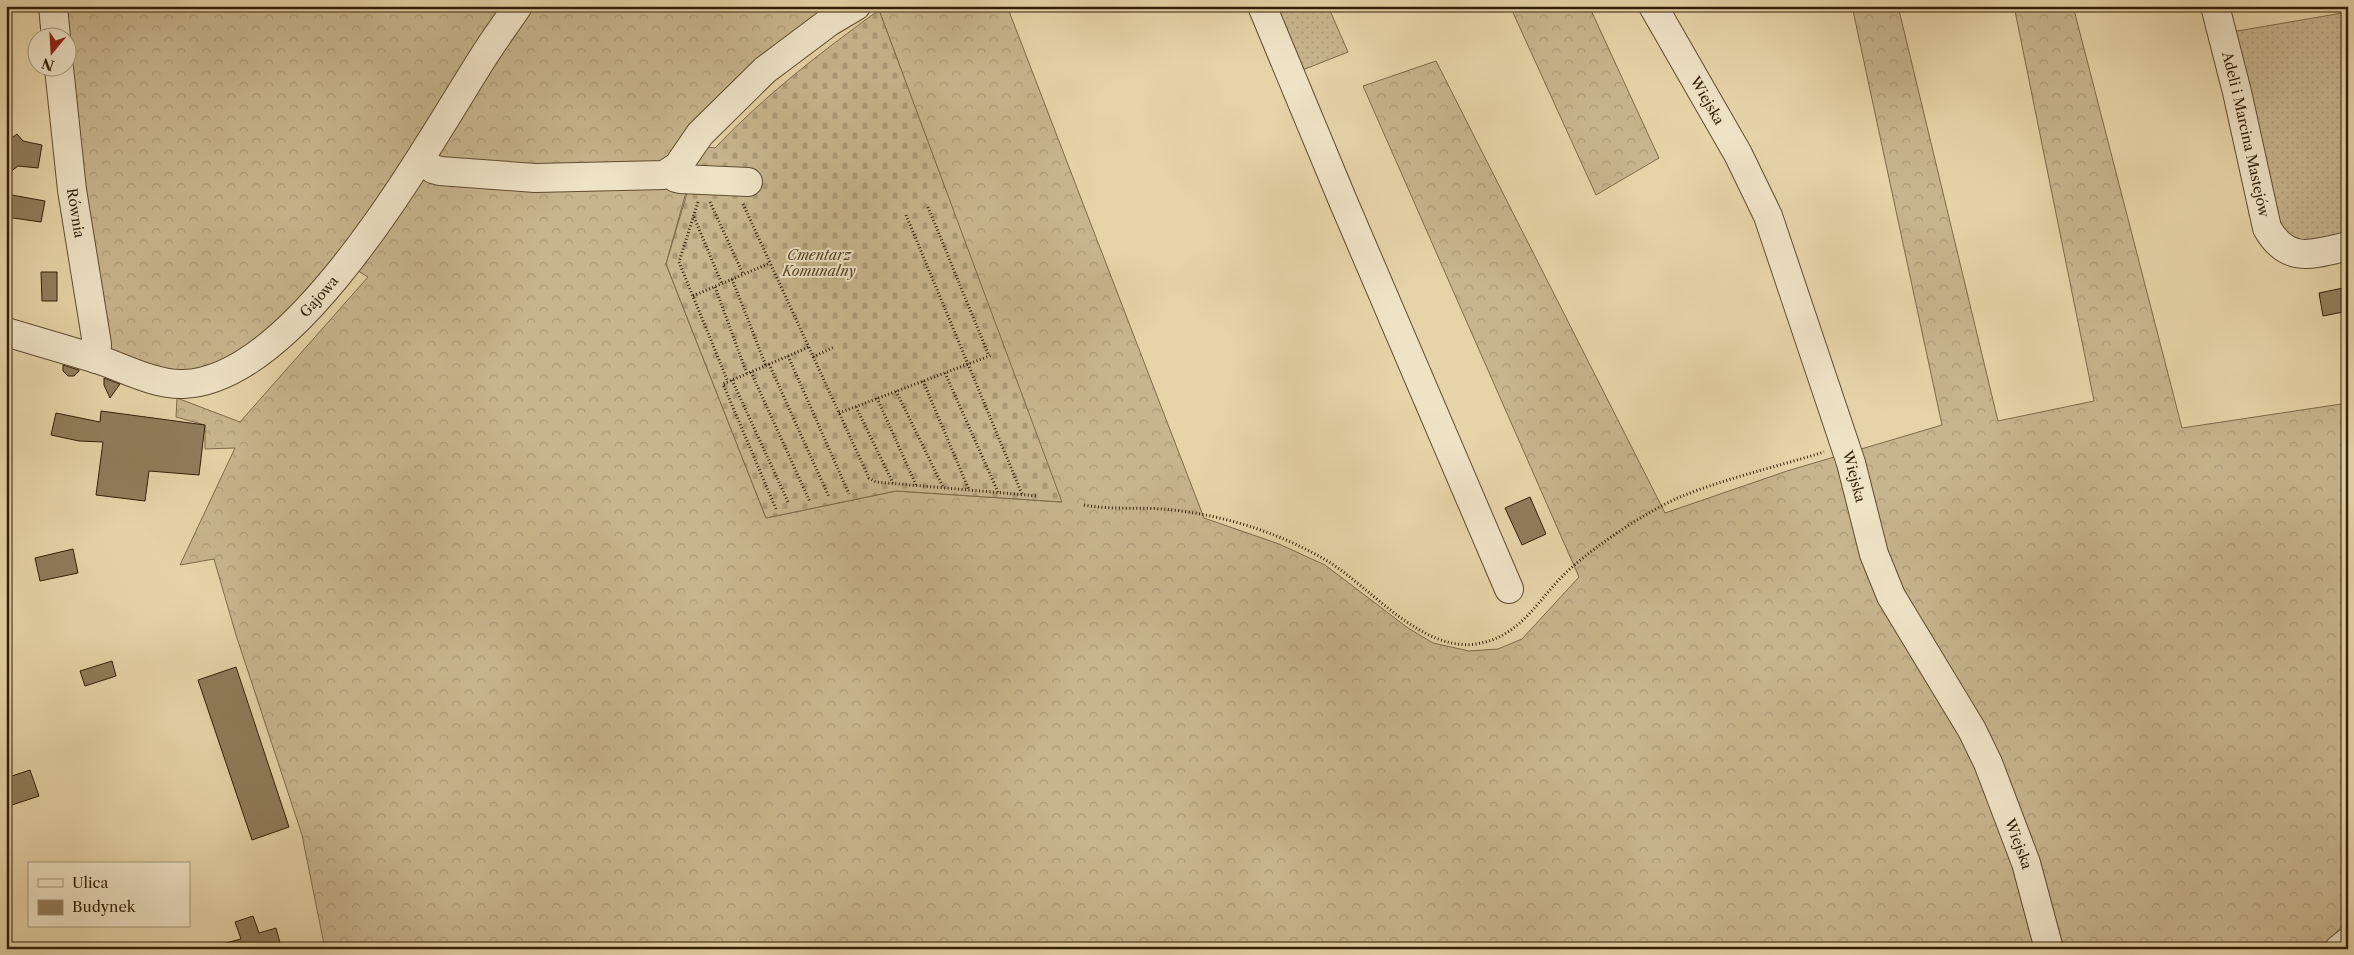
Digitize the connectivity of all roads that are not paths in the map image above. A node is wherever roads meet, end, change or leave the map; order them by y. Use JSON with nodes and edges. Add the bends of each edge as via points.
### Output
{"nodes":[{"id":1,"x":53,"y":6,"type":"edge"},
{"id":2,"x":518,"y":6,"type":"edge"},
{"id":3,"x":856,"y":6,"type":"edge"},
{"id":4,"x":1262,"y":6,"type":"edge"},
{"id":5,"x":1653,"y":6,"type":"edge"},
{"id":6,"x":2215,"y":6,"type":"edge"},
{"id":7,"x":55,"y":28,"type":"edge"},
{"id":8,"x":60,"y":78,"type":"edge"},
{"id":9,"x":420,"y":160,"type":"junction"},
{"id":10,"x":680,"y":162,"type":"junction"},
{"id":11,"x":740,"y":181,"type":"road end"},
{"id":12,"x":2348,"y":246,"type":"edge"},
{"id":13,"x":6,"y":332,"type":"edge"},
{"id":14,"x":96,"y":359,"type":"junction"},
{"id":15,"x":1509,"y":589,"type":"dead end"},
{"id":16,"x":2348,"y":942,"type":"edge"},
{"id":17,"x":2049,"y":949,"type":"edge"},
{"id":18,"x":2339,"y":949,"type":"edge"}],
"edges":[{"from":1,"to":7,"type":"street"},
{"from":2,"to":9,"type":"street","name":"Gajowa"},
{"from":3,"to":10,"type":"street","via":[[765,70],[700,134]]},
{"from":4,"to":15,"type":"street"},
{"from":5,"to":17,"type":"street","name":"Wiejska","via":[[1738,154],[1768,216],[1851,463],[1874,554],[1891,596],[1972,730],[1988,763],[2026,863]]},
{"from":6,"to":12,"type":"street","name":"Adeli i Marcina Mastejów","via":[[2267,228],[2274,241],[2293,253],[2311,255]]},
{"from":8,"to":14,"type":"street","name":"Równia","via":[[72,190],[97,344]]},
{"from":9,"to":10,"type":"street","via":[[440,171],[535,178],[657,177]]},
{"from":9,"to":14,"type":"street","name":"Gajowa","via":[[374,227],[316,300],[272,343],[244,363],[210,380],[176,384]]},
{"from":10,"to":11,"type":"street","via":[[676,178],[704,183]]},
{"from":13,"to":14,"type":"street","name":"Gajowa"},
{"from":16,"to":18,"type":"street"}]}
